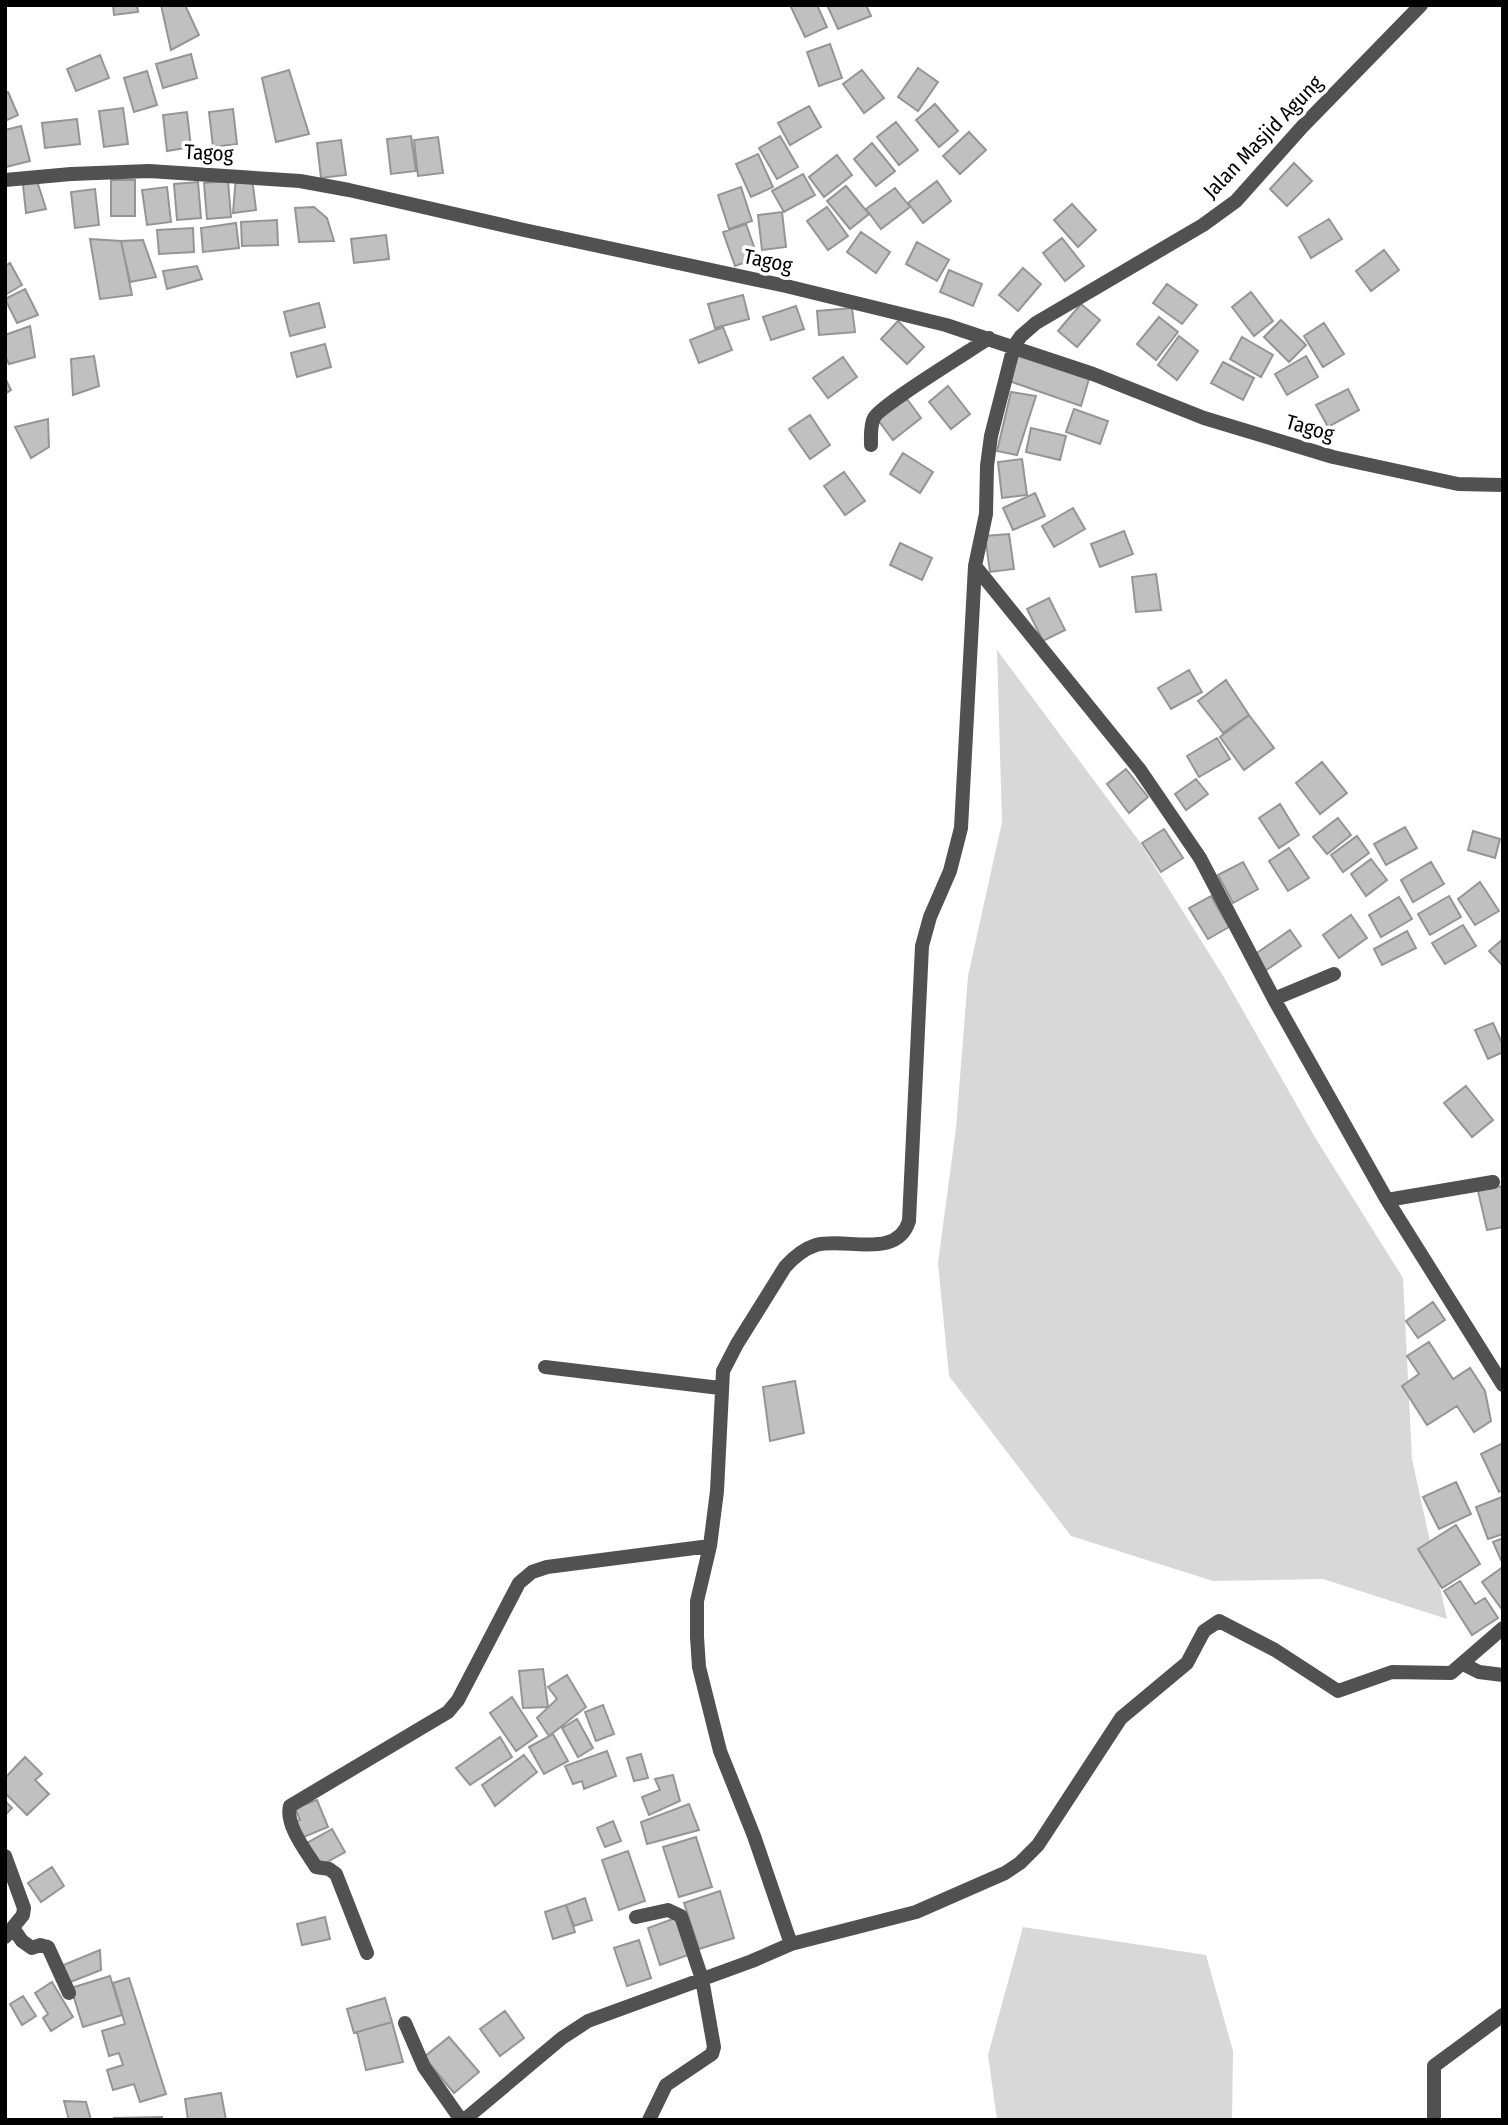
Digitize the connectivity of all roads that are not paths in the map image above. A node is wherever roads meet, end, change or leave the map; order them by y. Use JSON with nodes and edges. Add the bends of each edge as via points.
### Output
{"nodes":[{"id":1,"x":1421,"y":5,"type":"edge"},
{"id":2,"x":5,"y":180,"type":"edge"},
{"id":3,"x":989,"y":338,"type":"junction"},
{"id":4,"x":1014,"y":346,"type":"junction"},
{"id":5,"x":871,"y":445,"type":"dead end"},
{"id":6,"x":1503,"y":485,"type":"edge"},
{"id":7,"x":975,"y":566,"type":"junction"},
{"id":8,"x":1334,"y":974,"type":"dead end"},
{"id":9,"x":1274,"y":999,"type":"junction"},
{"id":10,"x":1493,"y":1182,"type":"dead end"},
{"id":11,"x":1387,"y":1200,"type":"junction"},
{"id":12,"x":545,"y":1367,"type":"dead end"},
{"id":13,"x":1503,"y":1385,"type":"edge"},
{"id":14,"x":720,"y":1388,"type":"junction"},
{"id":15,"x":710,"y":1546,"type":"junction"},
{"id":16,"x":1503,"y":1628,"type":"edge"},
{"id":17,"x":1463,"y":1664,"type":"junction"},
{"id":18,"x":1503,"y":1675,"type":"edge"},
{"id":19,"x":5,"y":1856,"type":"edge"},
{"id":20,"x":636,"y":1917,"type":"dead end"},
{"id":21,"x":9,"y":1932,"type":"edge"},
{"id":22,"x":791,"y":1944,"type":"junction"},
{"id":23,"x":367,"y":1953,"type":"dead end"},
{"id":24,"x":702,"y":1979,"type":"junction"},
{"id":25,"x":69,"y":1993,"type":"dead end"},
{"id":26,"x":1503,"y":2015,"type":"edge"},
{"id":27,"x":405,"y":2023,"type":"dead end"},
{"id":28,"x":463,"y":2120,"type":"edge"},
{"id":29,"x":649,"y":2120,"type":"edge"},
{"id":30,"x":1434,"y":2120,"type":"edge"}],
"edges":[{"from":1,"to":4,"type":"street","name":"Jalan Masjid Agung","via":[[1236,201],[1036,323]]},
{"from":2,"to":3,"type":"street","name":"Tagog","via":[[149,171],[300,181],[786,286]]},
{"from":3,"to":4,"type":"street","name":"Tagog"},
{"from":3,"to":5,"type":"street","via":[[877,414]]},
{"from":4,"to":6,"type":"street","name":"Tagog","via":[[1204,418],[1333,457],[1458,484]]},
{"from":4,"to":7,"type":"street","via":[[991,436],[986,514]]},
{"from":7,"to":9,"type":"street","via":[[1153,788],[1200,858]]},
{"from":7,"to":14,"type":"street","via":[[961,828],[922,946],[909,1220],[902,1235],[890,1242],[819,1244],[793,1257],[728,1359]]},
{"from":8,"to":9,"type":"street"},
{"from":9,"to":11,"type":"street"},
{"from":10,"to":11,"type":"street"},
{"from":11,"to":13,"type":"street"},
{"from":12,"to":14,"type":"street"},
{"from":14,"to":15,"type":"street","via":[[717,1491]]},
{"from":15,"to":22,"type":"street","via":[[697,1601],[699,1667],[720,1751]]},
{"from":15,"to":23,"type":"street","via":[[533,1572],[519,1583],[448,1712],[290,1806],[292,1825],[314,1863],[336,1874]]},
{"from":16,"to":17,"type":"street"},
{"from":17,"to":18,"type":"street"},
{"from":17,"to":22,"type":"street","via":[[1451,1673],[1392,1672],[1338,1691],[1219,1621],[1203,1631],[1187,1663],[1121,1718],[1038,1845],[1020,1863],[916,1912]]},
{"from":19,"to":21,"type":"street","via":[[24,1908]]},
{"from":20,"to":24,"type":"street","via":[[668,1910],[680,1914]]},
{"from":21,"to":25,"type":"street","via":[[32,1948],[48,1947]]},
{"from":22,"to":24,"type":"street"},
{"from":24,"to":28,"type":"street","via":[[576,2028]]},
{"from":24,"to":29,"type":"street","via":[[714,2051],[666,2085]]},
{"from":26,"to":30,"type":"street","via":[[1434,2066]]},
{"from":27,"to":28,"type":"street","via":[[424,2067]]}]}
